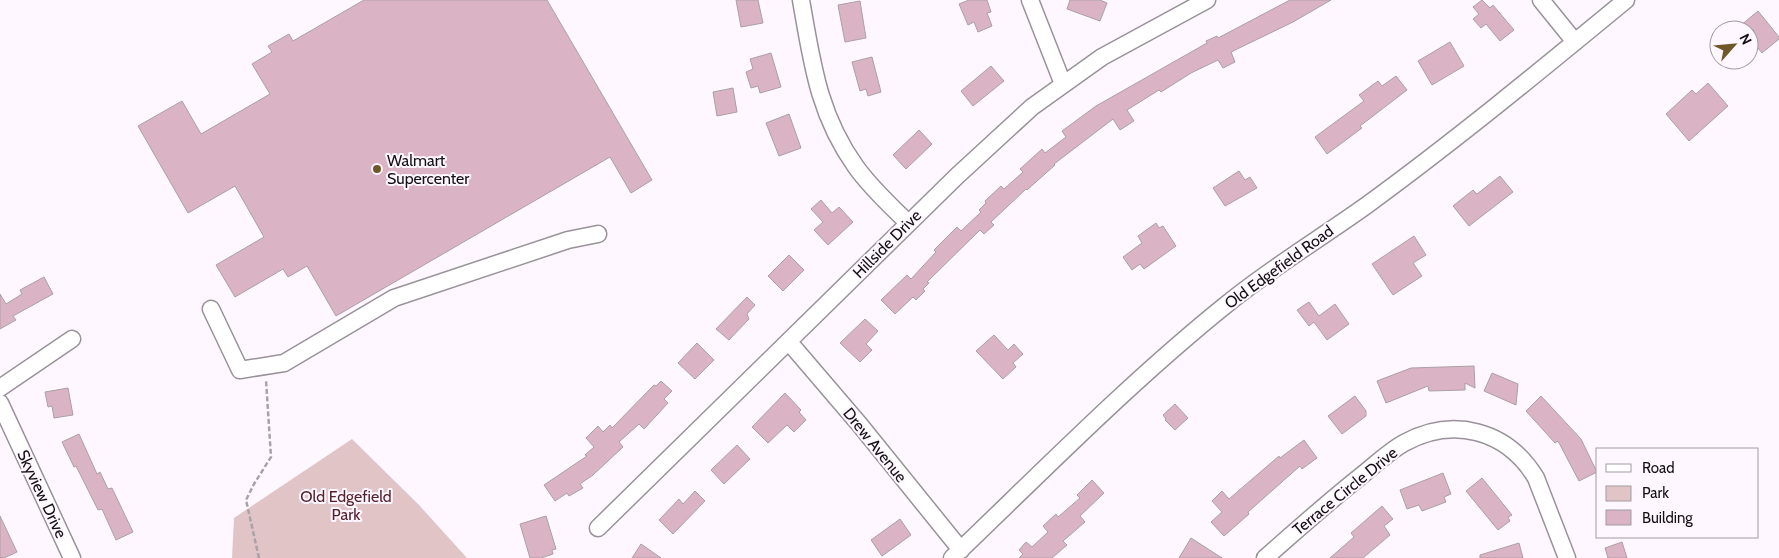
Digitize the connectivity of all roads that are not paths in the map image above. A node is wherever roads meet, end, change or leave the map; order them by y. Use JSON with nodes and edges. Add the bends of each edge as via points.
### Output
{"nodes":[{"id":1,"x":801,"y":0,"type":"edge"},
{"id":2,"x":1030,"y":0,"type":"edge"},
{"id":3,"x":1207,"y":0,"type":"edge"},
{"id":4,"x":1541,"y":0,"type":"edge"},
{"id":5,"x":1626,"y":0,"type":"edge"},
{"id":6,"x":1575,"y":42,"type":"junction"},
{"id":7,"x":1063,"y":84,"type":"junction"},
{"id":8,"x":908,"y":223,"type":"junction"},
{"id":9,"x":598,"y":234,"type":"dead end"},
{"id":10,"x":211,"y":309,"type":"dead end"},
{"id":11,"x":72,"y":339,"type":"dead end"},
{"id":12,"x":789,"y":342,"type":"junction"},
{"id":13,"x":0,"y":388,"type":"edge"},
{"id":14,"x":0,"y":402,"type":"edge"},
{"id":15,"x":598,"y":528,"type":"dead end"},
{"id":16,"x":956,"y":554,"type":"edge"},
{"id":17,"x":72,"y":558,"type":"edge"},
{"id":18,"x":1265,"y":558,"type":"edge"},
{"id":19,"x":1567,"y":558,"type":"edge"}],
"edges":[{"from":1,"to":8,"type":"street","via":[[815,79],[829,121],[857,168]]},
{"from":2,"to":7,"type":"street"},
{"from":3,"to":7,"type":"street","name":"Hillside Drive","via":[[1102,57]]},
{"from":4,"to":6,"type":"street"},
{"from":5,"to":6,"type":"street","name":"Old Edgefield Road"},
{"from":6,"to":16,"type":"street","name":"Old Edgefield Road","via":[[1368,204],[1200,325]]},
{"from":7,"to":8,"type":"street","name":"Hillside Drive","via":[[1032,107]]},
{"from":8,"to":12,"type":"street","name":"Hillside Drive"},
{"from":9,"to":10,"type":"street","via":[[568,240],[394,298],[284,362],[265,366],[240,370]]},
{"from":11,"to":13,"type":"street"},
{"from":12,"to":15,"type":"street","name":"Hillside Drive"},
{"from":12,"to":16,"type":"street","name":"Drew Avenue","via":[[860,426]]},
{"from":14,"to":17,"type":"street","name":"Skyview Drive"},
{"from":18,"to":19,"type":"street","name":"Terrace Circle Drive","via":[[1396,448],[1419,436],[1461,429],[1499,440],[1529,466]]}]}
